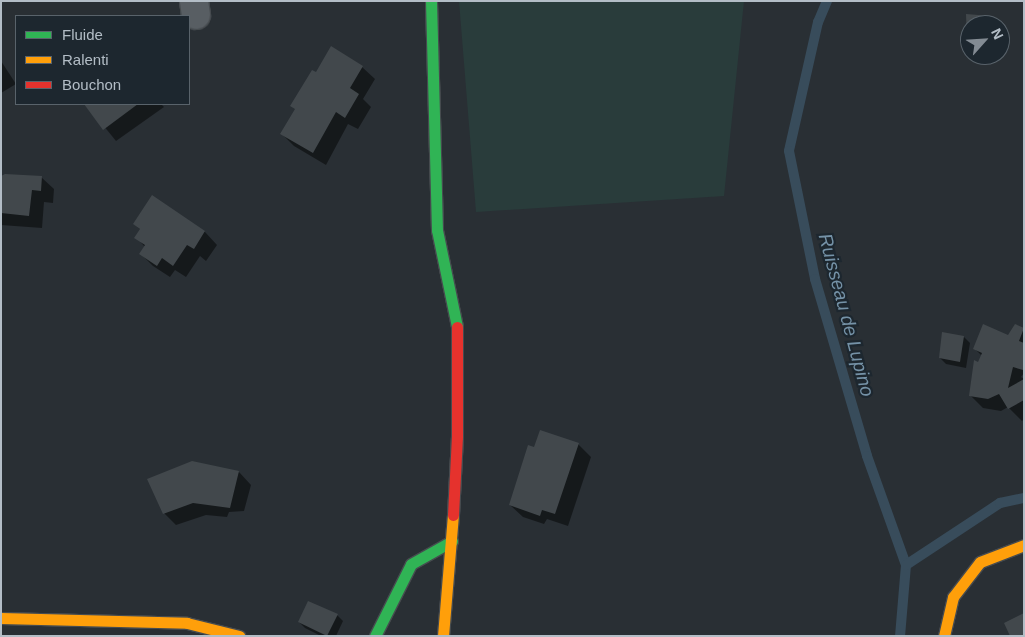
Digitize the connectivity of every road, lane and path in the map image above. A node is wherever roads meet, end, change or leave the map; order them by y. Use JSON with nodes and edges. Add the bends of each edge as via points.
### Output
{"nodes":[{"id":1,"x":431,"y":1,"type":"edge"},
{"id":2,"x":452,"y":541,"type":"junction"},
{"id":3,"x":1024,"y":545,"type":"edge"},
{"id":4,"x":1,"y":618,"type":"edge"},
{"id":5,"x":239,"y":636,"type":"edge"},
{"id":6,"x":375,"y":636,"type":"edge"},
{"id":7,"x":443,"y":636,"type":"edge"},
{"id":8,"x":944,"y":636,"type":"edge"}],
"edges":[{"from":1,"to":2,"type":"main road","via":[[437,230],[458,332]]},
{"from":2,"to":6,"type":"main road","via":[[411,564]]},
{"from":2,"to":7,"type":"main road"},
{"from":3,"to":8,"type":"main road","via":[[980,562],[952,598]]},
{"from":4,"to":5,"type":"main road","via":[[187,623]]}]}
